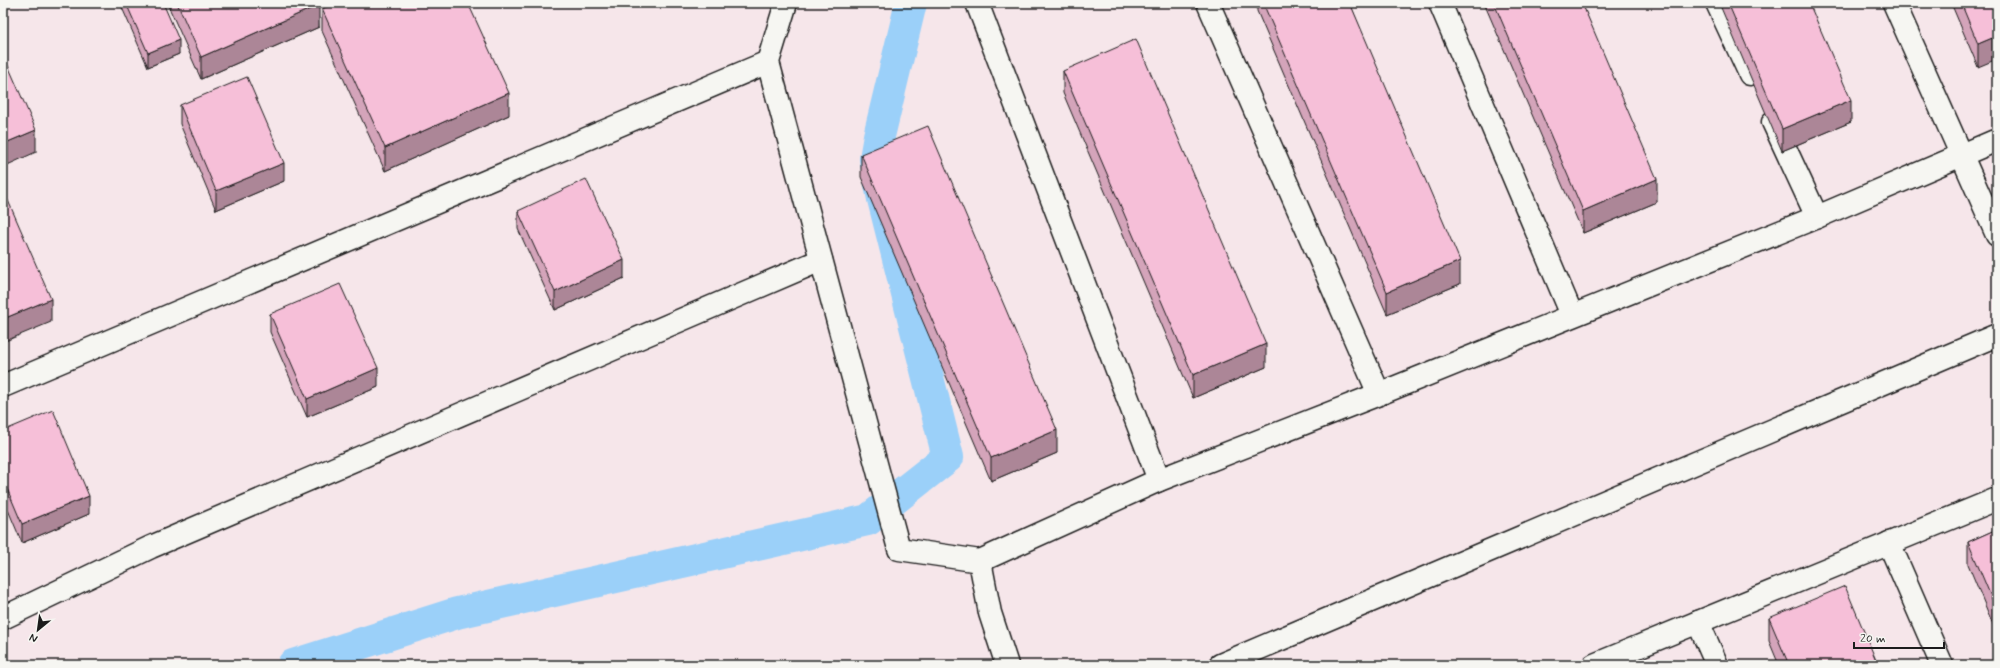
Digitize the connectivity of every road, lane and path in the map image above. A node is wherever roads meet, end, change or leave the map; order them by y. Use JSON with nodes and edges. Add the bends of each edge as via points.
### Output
{"nodes":[{"id":1,"x":786,"y":3,"type":"edge"},
{"id":2,"x":977,"y":3,"type":"edge"},
{"id":3,"x":1208,"y":3,"type":"edge"},
{"id":4,"x":1440,"y":3,"type":"edge"},
{"id":5,"x":1717,"y":3,"type":"edge"},
{"id":6,"x":1894,"y":3,"type":"edge"},
{"id":7,"x":768,"y":62,"type":"junction"},
{"id":8,"x":1997,"y":140,"type":"edge"},
{"id":9,"x":1961,"y":156,"type":"junction"},
{"id":10,"x":1817,"y":217,"type":"junction"},
{"id":11,"x":1997,"y":236,"type":"edge"},
{"id":12,"x":821,"y":260,"type":"junction"},
{"id":13,"x":1572,"y":315,"type":"junction"},
{"id":14,"x":1997,"y":335,"type":"edge"},
{"id":15,"x":3,"y":386,"type":"edge"},
{"id":16,"x":1379,"y":394,"type":"junction"},
{"id":17,"x":1158,"y":480,"type":"junction"},
{"id":18,"x":1997,"y":499,"type":"edge"},
{"id":19,"x":1889,"y":543,"type":"junction"},
{"id":20,"x":980,"y":561,"type":"junction"},
{"id":21,"x":3,"y":618,"type":"edge"},
{"id":22,"x":1698,"y":622,"type":"junction"},
{"id":23,"x":1007,"y":665,"type":"edge"},
{"id":24,"x":1220,"y":665,"type":"edge"},
{"id":25,"x":1594,"y":665,"type":"edge"},
{"id":26,"x":1717,"y":665,"type":"edge"},
{"id":27,"x":1942,"y":665,"type":"edge"}],
"edges":[{"from":1,"to":7,"type":"street"},
{"from":2,"to":17,"type":"street"},
{"from":3,"to":16,"type":"street"},
{"from":4,"to":13,"type":"street"},
{"from":5,"to":10,"type":"street"},
{"from":6,"to":9,"type":"street"},
{"from":7,"to":12,"type":"street"},
{"from":7,"to":15,"type":"street"},
{"from":8,"to":9,"type":"street"},
{"from":9,"to":10,"type":"street"},
{"from":9,"to":11,"type":"street"},
{"from":10,"to":13,"type":"street"},
{"from":12,"to":20,"type":"street","via":[[899,549]]},
{"from":12,"to":21,"type":"street","via":[[151,547]]},
{"from":13,"to":16,"type":"street"},
{"from":14,"to":24,"type":"street"},
{"from":16,"to":17,"type":"street"},
{"from":17,"to":20,"type":"street"},
{"from":18,"to":19,"type":"street"},
{"from":19,"to":22,"type":"street"},
{"from":19,"to":27,"type":"street"},
{"from":20,"to":23,"type":"street","via":[[990,613]]},
{"from":22,"to":25,"type":"street"},
{"from":22,"to":26,"type":"street"}]}
